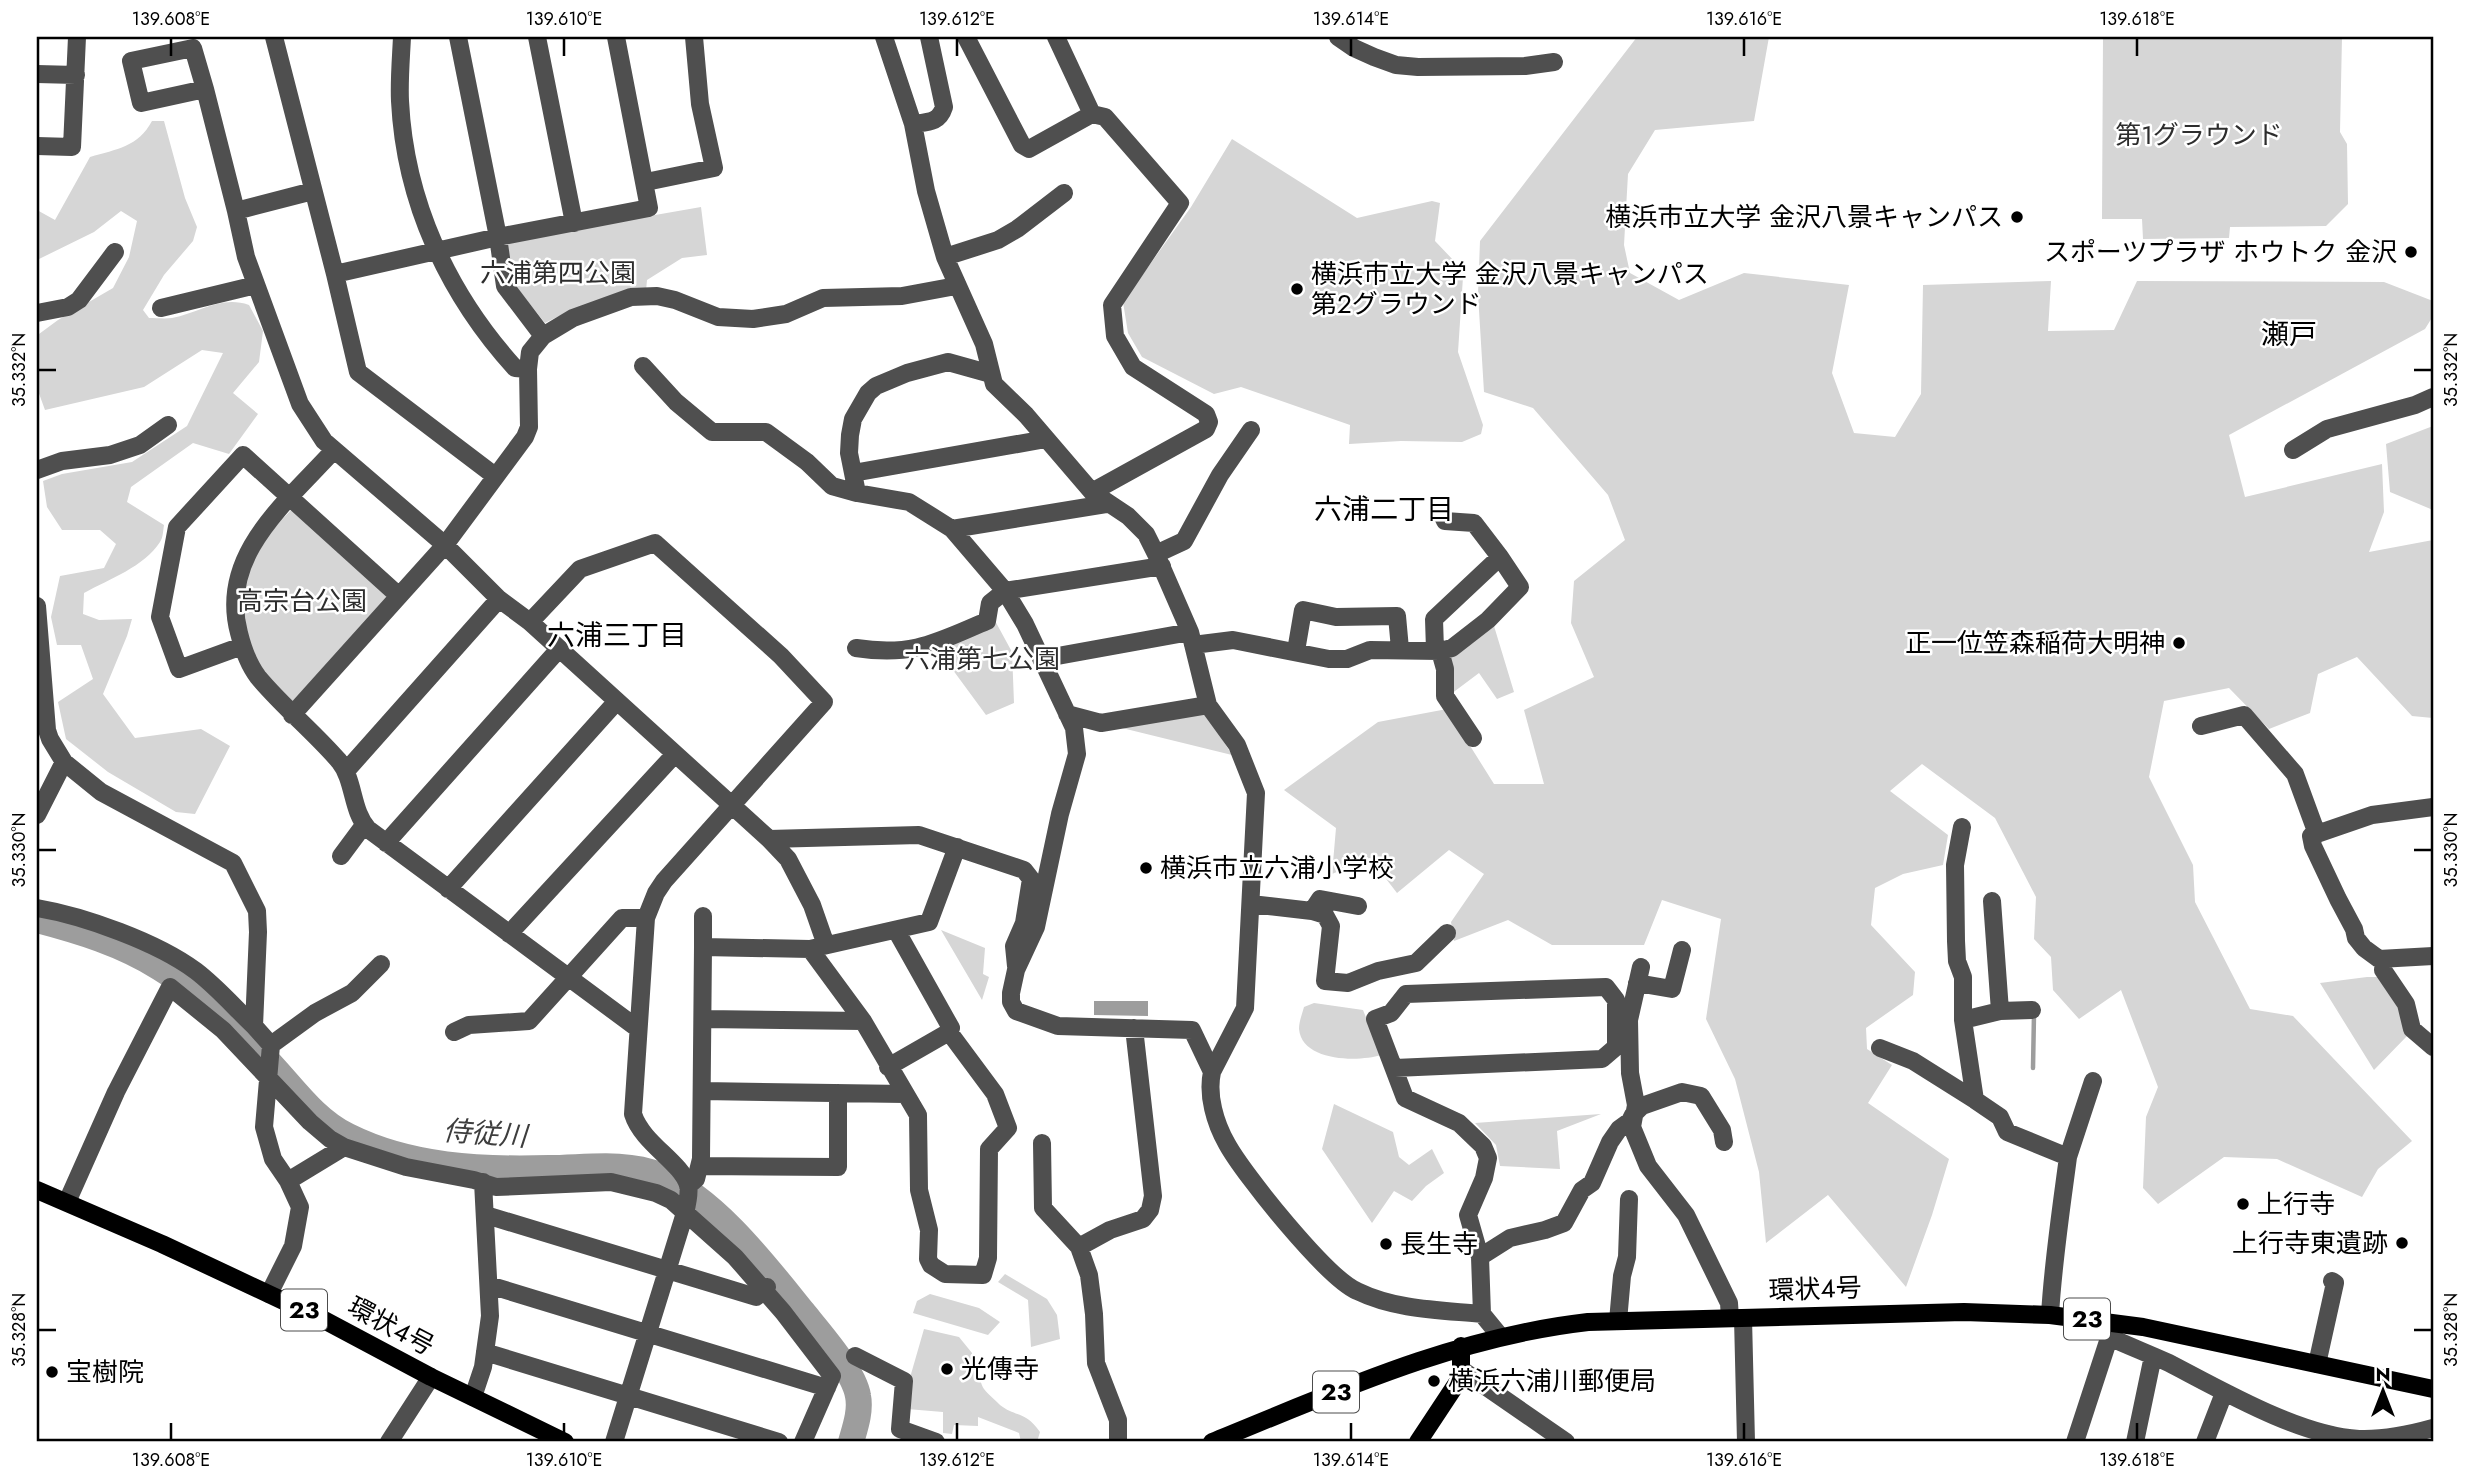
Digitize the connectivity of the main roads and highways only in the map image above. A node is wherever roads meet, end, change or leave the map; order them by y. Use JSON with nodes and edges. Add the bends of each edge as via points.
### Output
{"nodes":[{"id":1,"x":37,"y":1190,"type":"edge"},
{"id":2,"x":1461,"y":1346,"type":"junction"},
{"id":3,"x":2433,"y":1389,"type":"edge"},
{"id":4,"x":565,"y":1442,"type":"edge"},
{"id":5,"x":1212,"y":1442,"type":"edge"},
{"id":6,"x":1418,"y":1442,"type":"edge"}],
"edges":[{"from":1,"to":4,"type":"main road","name":"環状4号","number":"23","via":[[269,1294]]},
{"from":2,"to":3,"type":"main road","name":"環状4号","number":"23","via":[[1566,1324],[1618,1321],[1964,1312],[2050,1315]]},
{"from":2,"to":5,"type":"main road","name":"環状4号","number":"23"},
{"from":2,"to":6,"type":"main road","via":[[1462,1370],[1457,1384]]}]}
